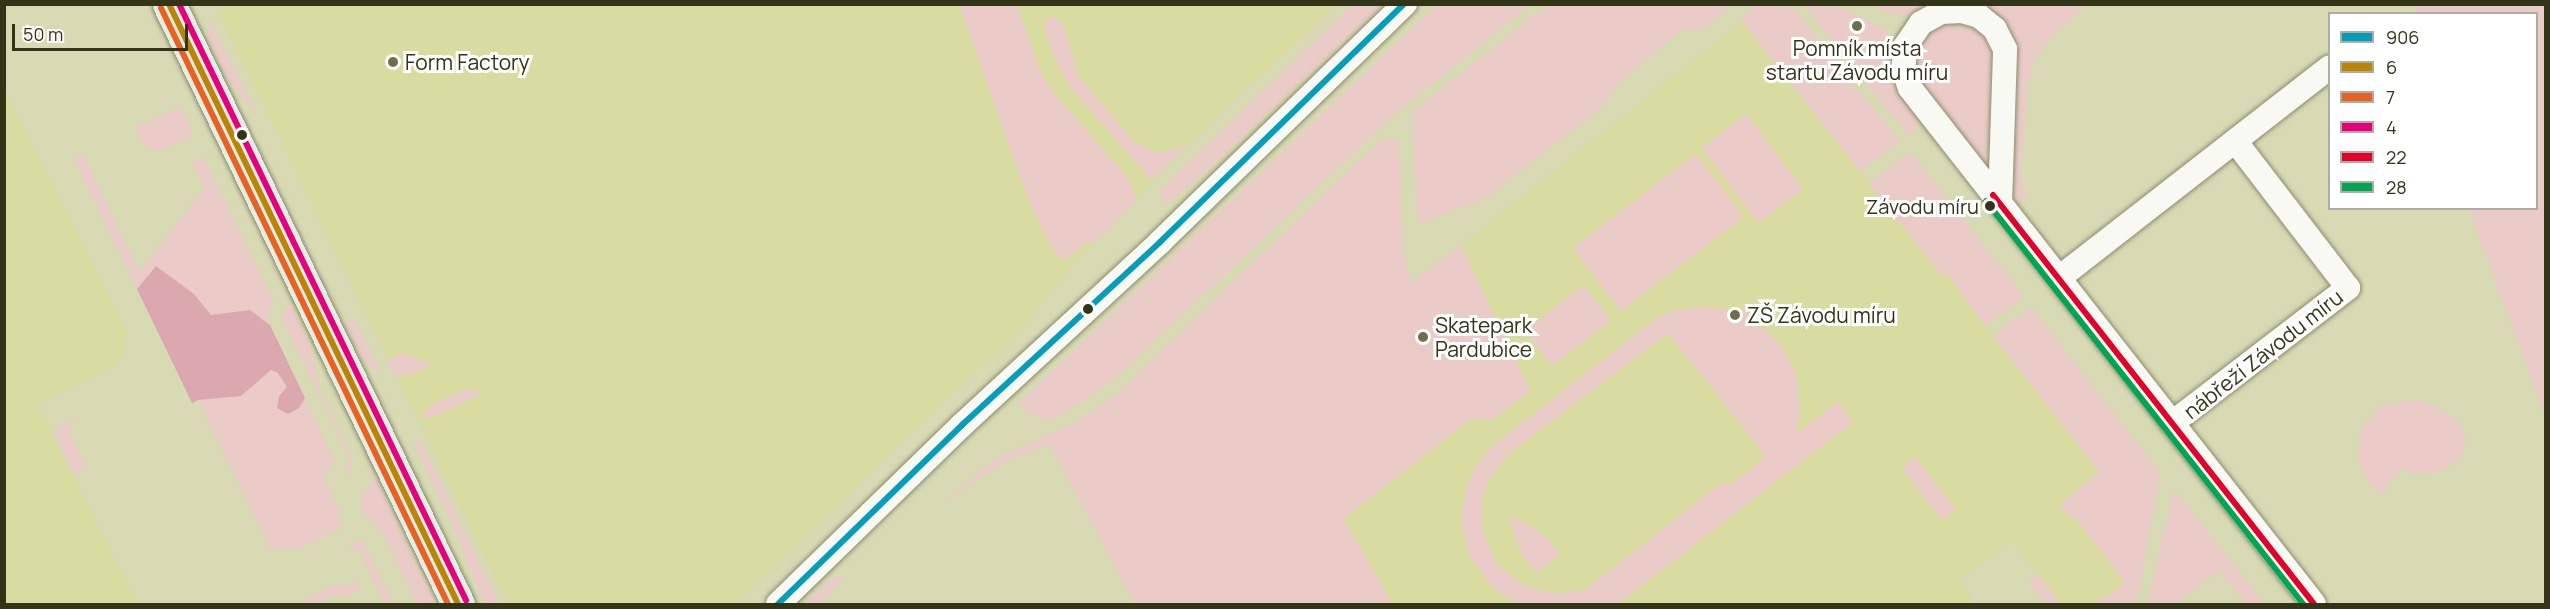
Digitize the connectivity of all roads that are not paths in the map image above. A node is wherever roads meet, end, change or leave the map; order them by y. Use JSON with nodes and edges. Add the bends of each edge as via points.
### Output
{"nodes":[{"id":1,"x":169,"y":4,"type":"edge"},
{"id":2,"x":1405,"y":4,"type":"edge"},
{"id":3,"x":2328,"y":69,"type":"edge"},
{"id":4,"x":2235,"y":141,"type":"junction"},
{"id":5,"x":2000,"y":203,"type":"junction"},
{"id":6,"x":2059,"y":278,"type":"junction"},
{"id":7,"x":2172,"y":423,"type":"junction"},
{"id":8,"x":459,"y":604,"type":"edge"},
{"id":9,"x":778,"y":604,"type":"edge"},
{"id":10,"x":2314,"y":604,"type":"edge"}],
"edges":[{"from":1,"to":8,"type":"main road"},
{"from":2,"to":9,"type":"street"},
{"from":3,"to":4,"type":"street"},
{"from":4,"to":6,"type":"street"},
{"from":4,"to":7,"type":"street","name":"nábřeží Závodu míru","via":[[2348,288]]},
{"from":5,"to":5,"type":"street","name":"nábřeží Závodu míru","via":[[2005,49],[1995,29],[1979,16],[1961,11],[1941,12],[1920,23],[1908,39],[1903,54],[1906,80]]},
{"from":5,"to":6,"type":"street","name":"nábřeží Závodu míru"},
{"from":6,"to":7,"type":"street","name":"nábřeží Závodu míru"},
{"from":7,"to":10,"type":"street","name":"nábřeží Závodu míru"}]}
